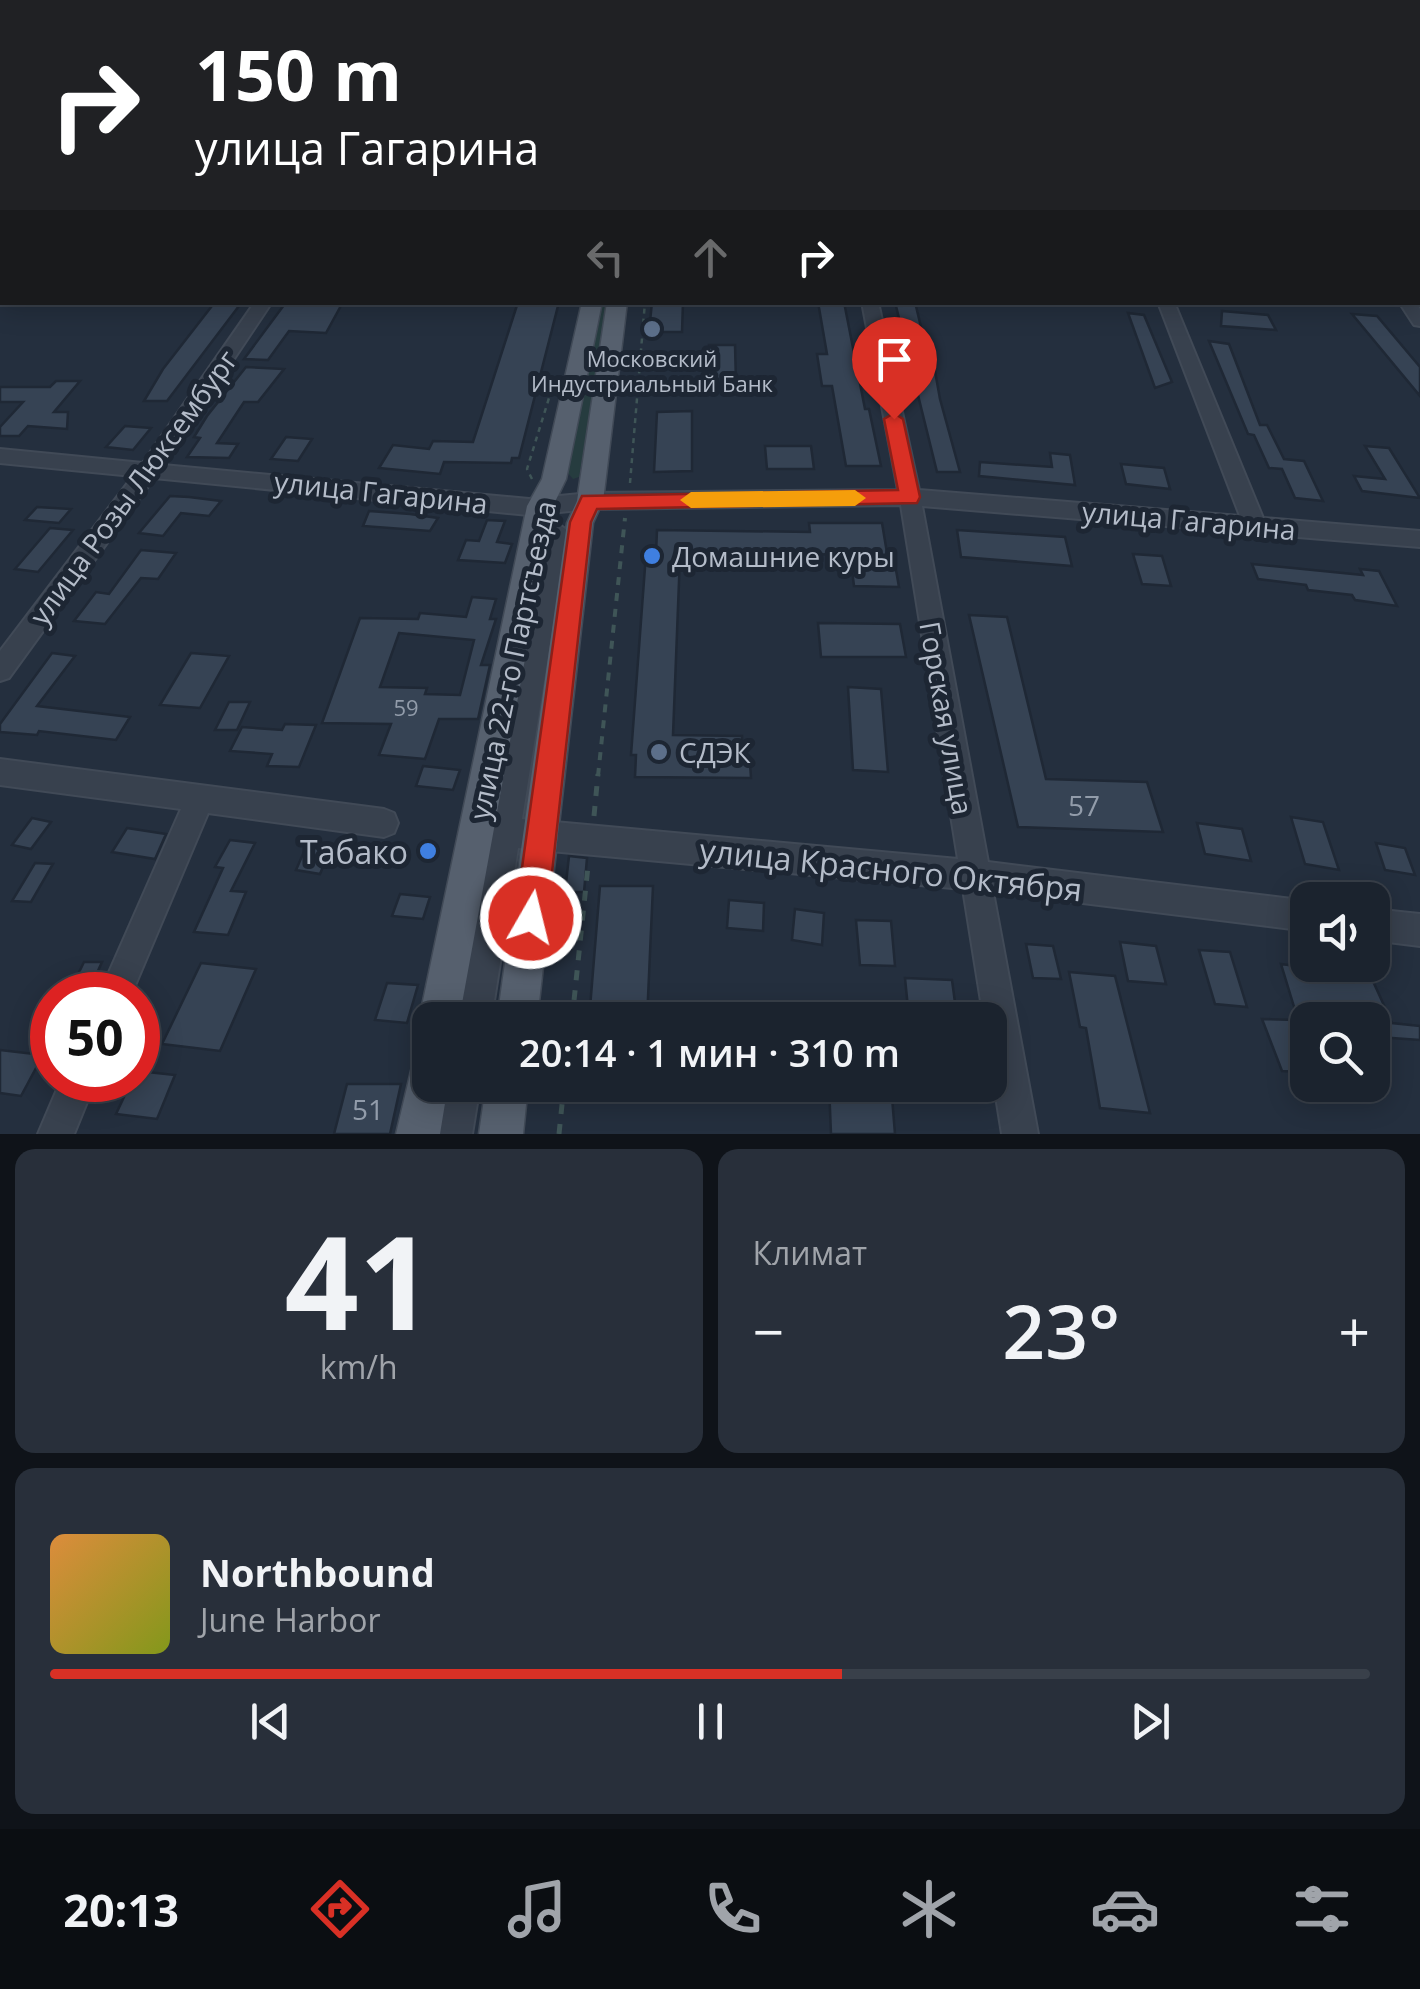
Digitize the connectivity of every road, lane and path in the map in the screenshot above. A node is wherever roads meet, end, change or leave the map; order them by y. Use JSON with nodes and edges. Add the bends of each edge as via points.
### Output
{"nodes":[{"id":1,"x":262,"y":305,"type":"edge"},
{"id":2,"x":591,"y":305,"type":"edge"},
{"id":3,"x":617,"y":305,"type":"edge"},
{"id":4,"x":645,"y":305,"type":"edge"},
{"id":5,"x":871,"y":305,"type":"edge"},
{"id":6,"x":1167,"y":305,"type":"edge"},
{"id":7,"x":0,"y":456,"type":"edge"},
{"id":8,"x":150,"y":468,"type":"junction"},
{"id":9,"x":910,"y":497,"type":"junction"},
{"id":10,"x":628,"y":501,"type":"junction"},
{"id":11,"x":590,"y":502,"type":"junction"},
{"id":12,"x":540,"y":506,"type":"junction"},
{"id":13,"x":1255,"y":526,"type":"junction"},
{"id":14,"x":557,"y":531,"type":"dead end"},
{"id":15,"x":1420,"y":540,"type":"edge"},
{"id":16,"x":0,"y":670,"type":"edge"},
{"id":17,"x":0,"y":772,"type":"edge"},
{"id":18,"x":199,"y":800,"type":"junction"},
{"id":19,"x":384,"y":823,"type":"dead end"},
{"id":20,"x":508,"y":833,"type":"junction"},
{"id":21,"x":592,"y":838,"type":"junction"},
{"id":22,"x":974,"y":876,"type":"junction"},
{"id":23,"x":1290,"y":914,"type":"edge"},
{"id":24,"x":1390,"y":926,"type":"edge"},
{"id":25,"x":1420,"y":930,"type":"edge"},
{"id":26,"x":126,"y":972,"type":"edge"},
{"id":27,"x":446,"y":1002,"type":"edge"},
{"id":28,"x":477,"y":1002,"type":"edge"},
{"id":29,"x":516,"y":1002,"type":"edge"},
{"id":30,"x":574,"y":1002,"type":"edge"},
{"id":31,"x":70,"y":1102,"type":"edge"},
{"id":32,"x":424,"y":1102,"type":"edge"},
{"id":33,"x":460,"y":1102,"type":"edge"},
{"id":34,"x":505,"y":1102,"type":"edge"},
{"id":35,"x":562,"y":1102,"type":"edge"},
{"id":36,"x":56,"y":1134,"type":"edge"},
{"id":37,"x":418,"y":1134,"type":"edge"},
{"id":38,"x":454,"y":1134,"type":"edge"},
{"id":39,"x":500,"y":1134,"type":"edge"},
{"id":40,"x":559,"y":1134,"type":"edge"},
{"id":41,"x":1020,"y":1134,"type":"edge"}],
"edges":[{"from":1,"to":8,"type":"street","name":"улица Розы Люксембург"},
{"from":2,"to":12,"type":"main road","name":"улица 22-го Партсъезда","via":[[554,479]]},
{"from":3,"to":11,"type":"main road","name":"улица 22-го Партсъезда"},
{"from":4,"to":10,"type":"path"},
{"from":5,"to":9,"type":"street","name":"Горская улица"},
{"from":6,"to":13,"type":"street"},
{"from":7,"to":8,"type":"street","name":"улица Гагарина"},
{"from":8,"to":12,"type":"street","name":"улица Гагарина"},
{"from":8,"to":16,"type":"street","name":"улица Розы Люксембург"},
{"from":9,"to":10,"type":"street","name":"улица Гагарина"},
{"from":9,"to":13,"type":"street","name":"улица Гагарина"},
{"from":9,"to":22,"type":"street","name":"Горская улица"},
{"from":10,"to":11,"type":"street","name":"улица Гагарина"},
{"from":10,"to":21,"type":"path"},
{"from":11,"to":12,"type":"street","name":"улица Гагарина"},
{"from":11,"to":20,"type":"main road","name":"улица 22-го Партсъезда"},
{"from":12,"to":20,"type":"main road","name":"улица 22-го Партсъезда"},
{"from":13,"to":15,"type":"street","name":"улица Гагарина"},
{"from":14,"to":20,"type":"street"},
{"from":17,"to":18,"type":"street"},
{"from":18,"to":19,"type":"street"},
{"from":18,"to":26,"type":"street"},
{"from":20,"to":21,"type":"street","name":"улица Красного Октября"},
{"from":20,"to":27,"type":"main road","name":"улица 22-го Партсъезда"},
{"from":20,"to":28,"type":"street"},
{"from":20,"to":29,"type":"main road","name":"улица 22-го Партсъезда"},
{"from":21,"to":22,"type":"street","name":"улица Красного Октября"},
{"from":21,"to":30,"type":"path"},
{"from":22,"to":23,"type":"street","name":"улица Красного Октября"},
{"from":22,"to":41,"type":"street","name":"Горская улица"},
{"from":24,"to":25,"type":"street"},
{"from":31,"to":36,"type":"street"},
{"from":32,"to":37,"type":"main road"},
{"from":33,"to":38,"type":"street"},
{"from":34,"to":39,"type":"main road"},
{"from":35,"to":40,"type":"path"}]}
